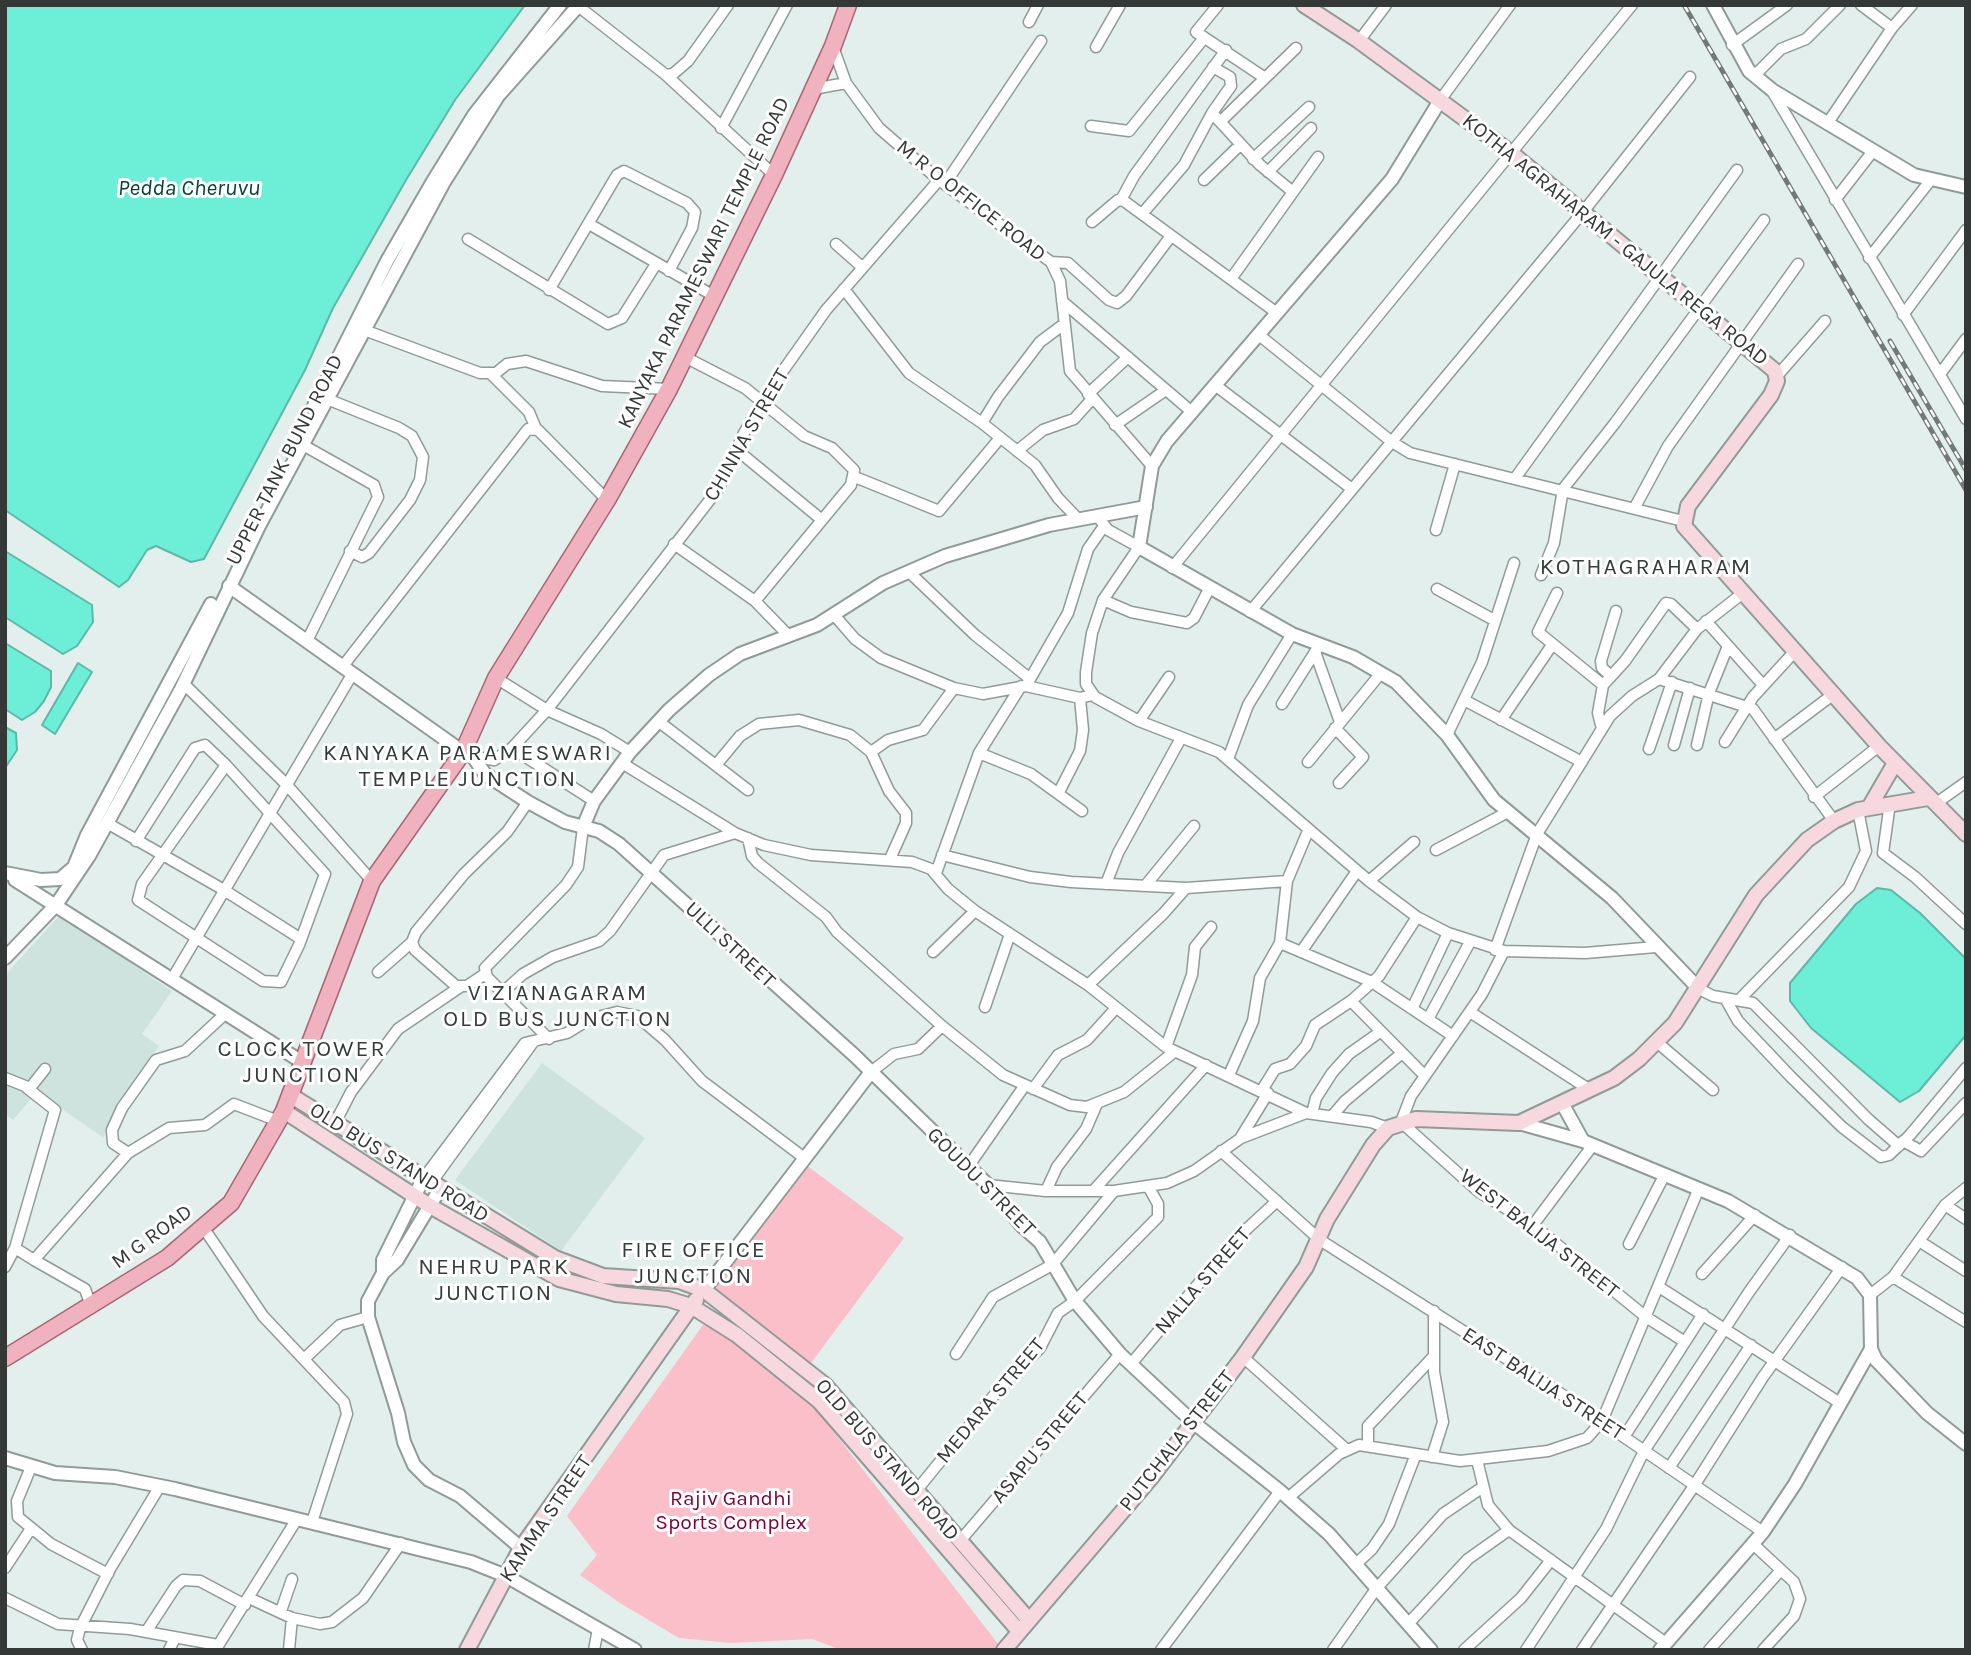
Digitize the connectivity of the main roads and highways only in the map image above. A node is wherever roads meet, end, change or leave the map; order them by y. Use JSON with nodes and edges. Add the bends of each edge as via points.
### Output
{"nodes":[{"id":1,"x":848,"y":5,"type":"edge"},
{"id":2,"x":1304,"y":5,"type":"edge"},
{"id":3,"x":1895,"y":763,"type":"junction"},
{"id":4,"x":1932,"y":801,"type":"junction"},
{"id":5,"x":1864,"y":808,"type":"junction"},
{"id":6,"x":1966,"y":834,"type":"edge"},
{"id":7,"x":372,"y":881,"type":"joint"},
{"id":8,"x":290,"y":1095,"type":"junction"},
{"id":9,"x":281,"y":1116,"type":"junction"},
{"id":10,"x":704,"y":1290,"type":"junction"},
{"id":11,"x":691,"y":1306,"type":"junction"},
{"id":12,"x":5,"y":1358,"type":"edge"},
{"id":13,"x":805,"y":1377,"type":"junction"},
{"id":14,"x":1028,"y":1619,"type":"junction"},
{"id":15,"x":1018,"y":1630,"type":"junction"},
{"id":16,"x":467,"y":1650,"type":"edge"},
{"id":17,"x":1004,"y":1650,"type":"edge"}],
"edges":[{"from":1,"to":7,"type":"main road","name":"KANYAKA PARAMESWARI TEMPLE ROAD","via":[[774,175],[669,389],[496,678],[469,755]]},
{"from":2,"to":3,"type":"main road","name":"KOTHA AGRAHARAM - GAJULA REGA ROAD","via":[[1510,152],[1742,342],[1777,376],[1771,395],[1688,506],[1683,521],[1687,533]]},
{"from":3,"to":4,"type":"main road"},
{"from":3,"to":5,"type":"main road"},
{"from":4,"to":5,"type":"main road"},
{"from":4,"to":6,"type":"main road"},
{"from":5,"to":14,"type":"main road","name":"PUTCHALA STREET","via":[[1834,821],[1781,866],[1756,895],[1699,989],[1657,1043],[1614,1078],[1519,1123],[1416,1119],[1394,1125],[1373,1145],[1327,1219],[1290,1292],[1150,1479]]},
{"from":7,"to":8,"type":"main road","name":"M G ROAD"},
{"from":8,"to":9,"type":"main road","name":"M G ROAD"},
{"from":8,"to":10,"type":"main road","name":"OLD BUS STAND ROAD","via":[[555,1258],[615,1277],[679,1281]]},
{"from":9,"to":11,"type":"main road","name":"OLD BUS STAND ROAD","via":[[559,1279]]},
{"from":9,"to":12,"type":"main road","name":"M G ROAD","via":[[231,1203],[167,1258]]},
{"from":10,"to":11,"type":"main road","name":"KAMMA STREET"},
{"from":10,"to":13,"type":"main road","name":"OLD BUS STAND ROAD"},
{"from":11,"to":13,"type":"main road","name":"OLD BUS STAND ROAD"},
{"from":11,"to":16,"type":"main road","name":"KAMMA STREET","via":[[521,1548]]},
{"from":13,"to":14,"type":"main road","name":"OLD BUS STAND ROAD","via":[[825,1385]]},
{"from":13,"to":15,"type":"main road","name":"OLD BUS STAND ROAD","via":[[820,1401]]},
{"from":14,"to":15,"type":"main road","name":"PUTCHALA STREET"},
{"from":15,"to":17,"type":"main road","name":"PUTCHALA STREET"}]}
